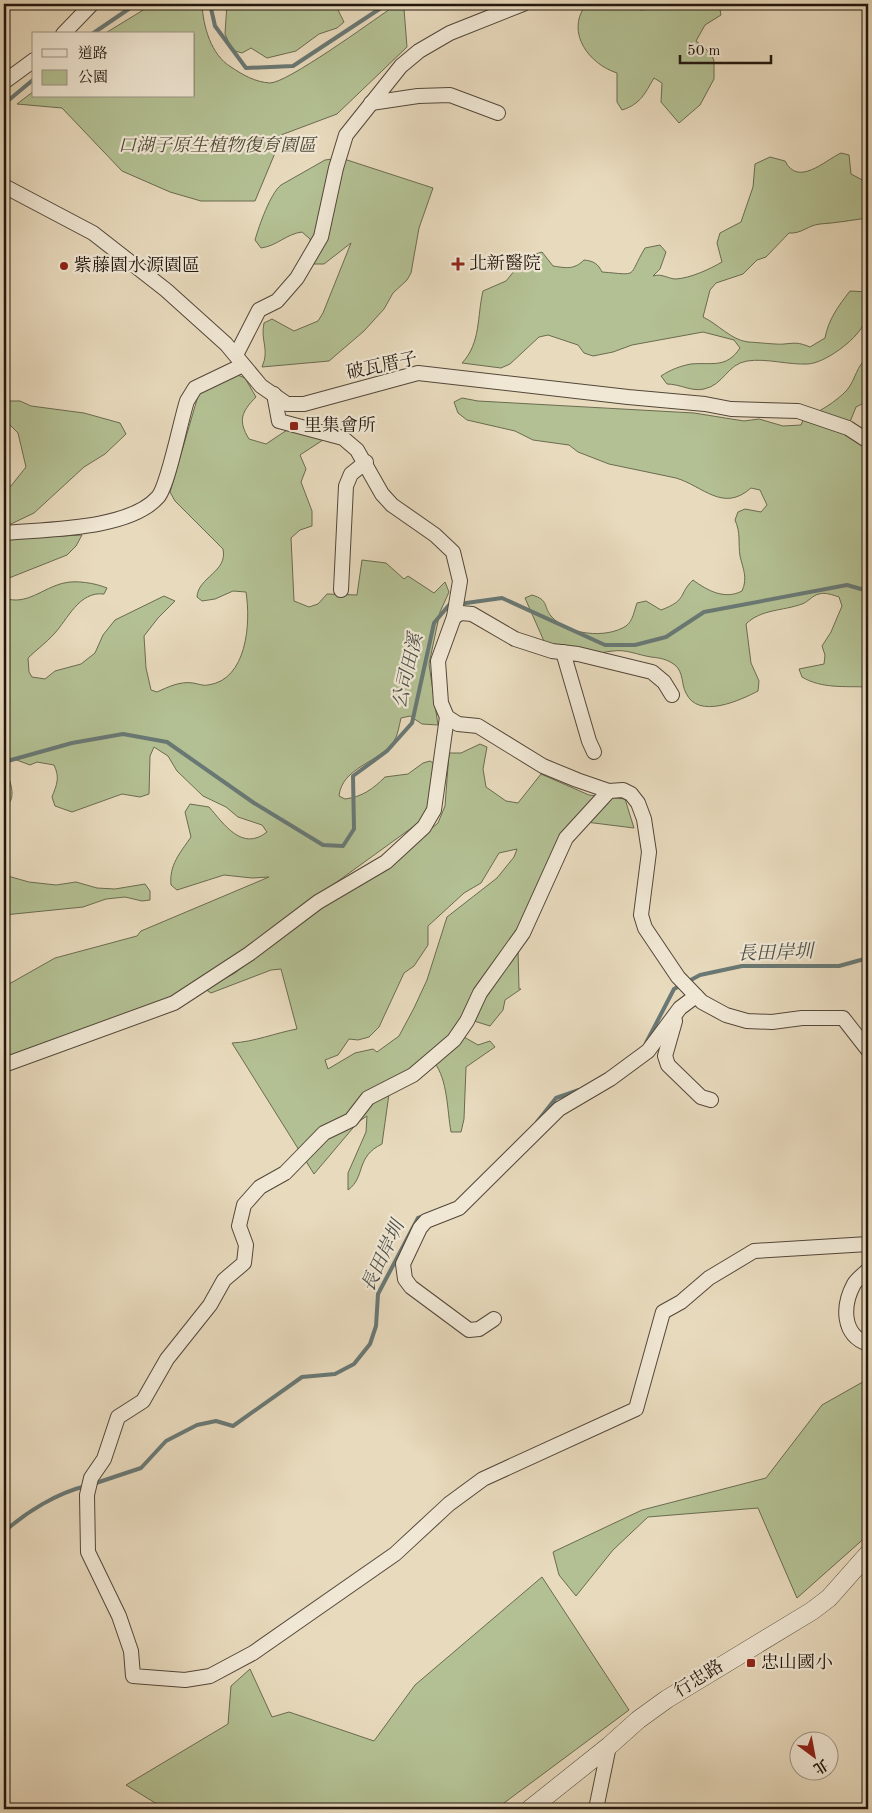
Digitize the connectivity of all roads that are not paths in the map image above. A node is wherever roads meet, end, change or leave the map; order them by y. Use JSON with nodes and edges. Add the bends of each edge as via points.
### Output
{"nodes":[{"id":1,"x":92,"y":4,"type":"edge"},
{"id":2,"x":523,"y":4,"type":"edge"},
{"id":3,"x":65,"y":32,"type":"edge"},
{"id":4,"x":32,"y":61,"type":"edge"},
{"id":5,"x":4,"y":82,"type":"edge"},
{"id":6,"x":371,"y":104,"type":"junction"},
{"id":7,"x":498,"y":114,"type":"dead end"},
{"id":8,"x":4,"y":186,"type":"edge"},
{"id":9,"x":239,"y":360,"type":"junction"},
{"id":10,"x":274,"y":394,"type":"junction"},
{"id":11,"x":868,"y":441,"type":"edge"},
{"id":12,"x":366,"y":462,"type":"junction"},
{"id":13,"x":4,"y":533,"type":"edge"},
{"id":14,"x":341,"y":590,"type":"dead end"},
{"id":15,"x":454,"y":615,"type":"junction"},
{"id":16,"x":563,"y":652,"type":"junction"},
{"id":17,"x":672,"y":695,"type":"dead end"},
{"id":18,"x":447,"y":717,"type":"junction"},
{"id":19,"x":594,"y":752,"type":"dead end"},
{"id":20,"x":610,"y":791,"type":"junction"},
{"id":21,"x":694,"y":994,"type":"junction"},
{"id":22,"x":680,"y":1008,"type":"junction"},
{"id":23,"x":868,"y":1050,"type":"edge"},
{"id":24,"x":4,"y":1065,"type":"edge"},
{"id":25,"x":711,"y":1100,"type":"dead end"},
{"id":26,"x":868,"y":1244,"type":"edge"},
{"id":27,"x":868,"y":1270,"type":"edge"},
{"id":28,"x":494,"y":1319,"type":"dead end"},
{"id":29,"x":868,"y":1344,"type":"edge"},
{"id":30,"x":868,"y":1554,"type":"edge"},
{"id":31,"x":609,"y":1746,"type":"junction"},
{"id":32,"x":530,"y":1809,"type":"edge"},
{"id":33,"x":596,"y":1809,"type":"edge"}],
"edges":[{"from":1,"to":3,"type":"street"},
{"from":2,"to":6,"type":"street","via":[[450,33],[419,51],[401,66]]},
{"from":4,"to":5,"type":"street"},
{"from":6,"to":7,"type":"street","via":[[418,96],[450,95]]},
{"from":6,"to":9,"type":"street","via":[[346,135],[321,237],[278,301],[259,310]]},
{"from":8,"to":9,"type":"street","name":"破瓦厝子","via":[[93,233],[166,290],[226,344]]},
{"from":9,"to":10,"type":"street","name":"破瓦厝子","via":[[261,386]]},
{"from":9,"to":13,"type":"street","via":[[195,388],[187,401],[159,496],[146,506],[127,516],[89,525]]},
{"from":10,"to":11,"type":"street","name":"破瓦厝子","via":[[287,404],[304,404],[418,373],[731,409],[798,411],[848,428]]},
{"from":10,"to":12,"type":"street","via":[[279,421],[343,438]]},
{"from":12,"to":14,"type":"street","via":[[351,474],[346,486]]},
{"from":12,"to":15,"type":"street","via":[[382,494],[392,505],[453,552],[460,581]]},
{"from":15,"to":16,"type":"street","via":[[472,614],[515,639]]},
{"from":15,"to":18,"type":"street","via":[[438,661],[441,703]]},
{"from":16,"to":17,"type":"street","via":[[652,672]]},
{"from":16,"to":19,"type":"street"},
{"from":18,"to":20,"type":"street","via":[[458,724],[478,726],[544,766]]},
{"from":18,"to":24,"type":"street","via":[[434,810],[424,828],[386,862],[318,902],[249,954],[174,1003]]},
{"from":20,"to":21,"type":"street","via":[[623,790],[631,794],[644,819],[649,852],[641,915],[645,928],[678,977]]},
{"from":20,"to":26,"type":"street","via":[[566,838],[523,933],[480,993],[454,1040],[413,1075],[368,1098],[351,1120],[324,1133],[285,1173],[260,1187],[244,1205],[240,1226],[246,1244],[244,1262],[224,1280],[210,1305],[167,1359],[143,1401],[118,1418],[104,1459],[91,1478],[86,1526],[88,1552],[119,1616],[131,1651],[133,1676],[185,1680],[210,1676],[254,1653],[395,1554],[449,1504],[483,1479],[636,1409],[663,1312],[681,1302],[709,1278],[754,1251]]},
{"from":21,"to":22,"type":"street"},
{"from":21,"to":23,"type":"street","via":[[726,1015],[747,1021],[843,1018]]},
{"from":22,"to":25,"type":"street","via":[[665,1056],[668,1065],[700,1097]]},
{"from":22,"to":28,"type":"street","via":[[648,1051],[610,1079],[559,1109],[459,1208],[426,1221],[420,1228],[403,1264],[410,1287],[469,1330],[479,1329]]},
{"from":27,"to":29,"type":"street","via":[[855,1282],[846,1302],[845,1317],[849,1330],[859,1341]]},
{"from":30,"to":31,"type":"street","name":"行忠路","via":[[830,1598],[667,1699]]},
{"from":31,"to":32,"type":"street","name":"行忠路"},
{"from":31,"to":33,"type":"street"}]}
